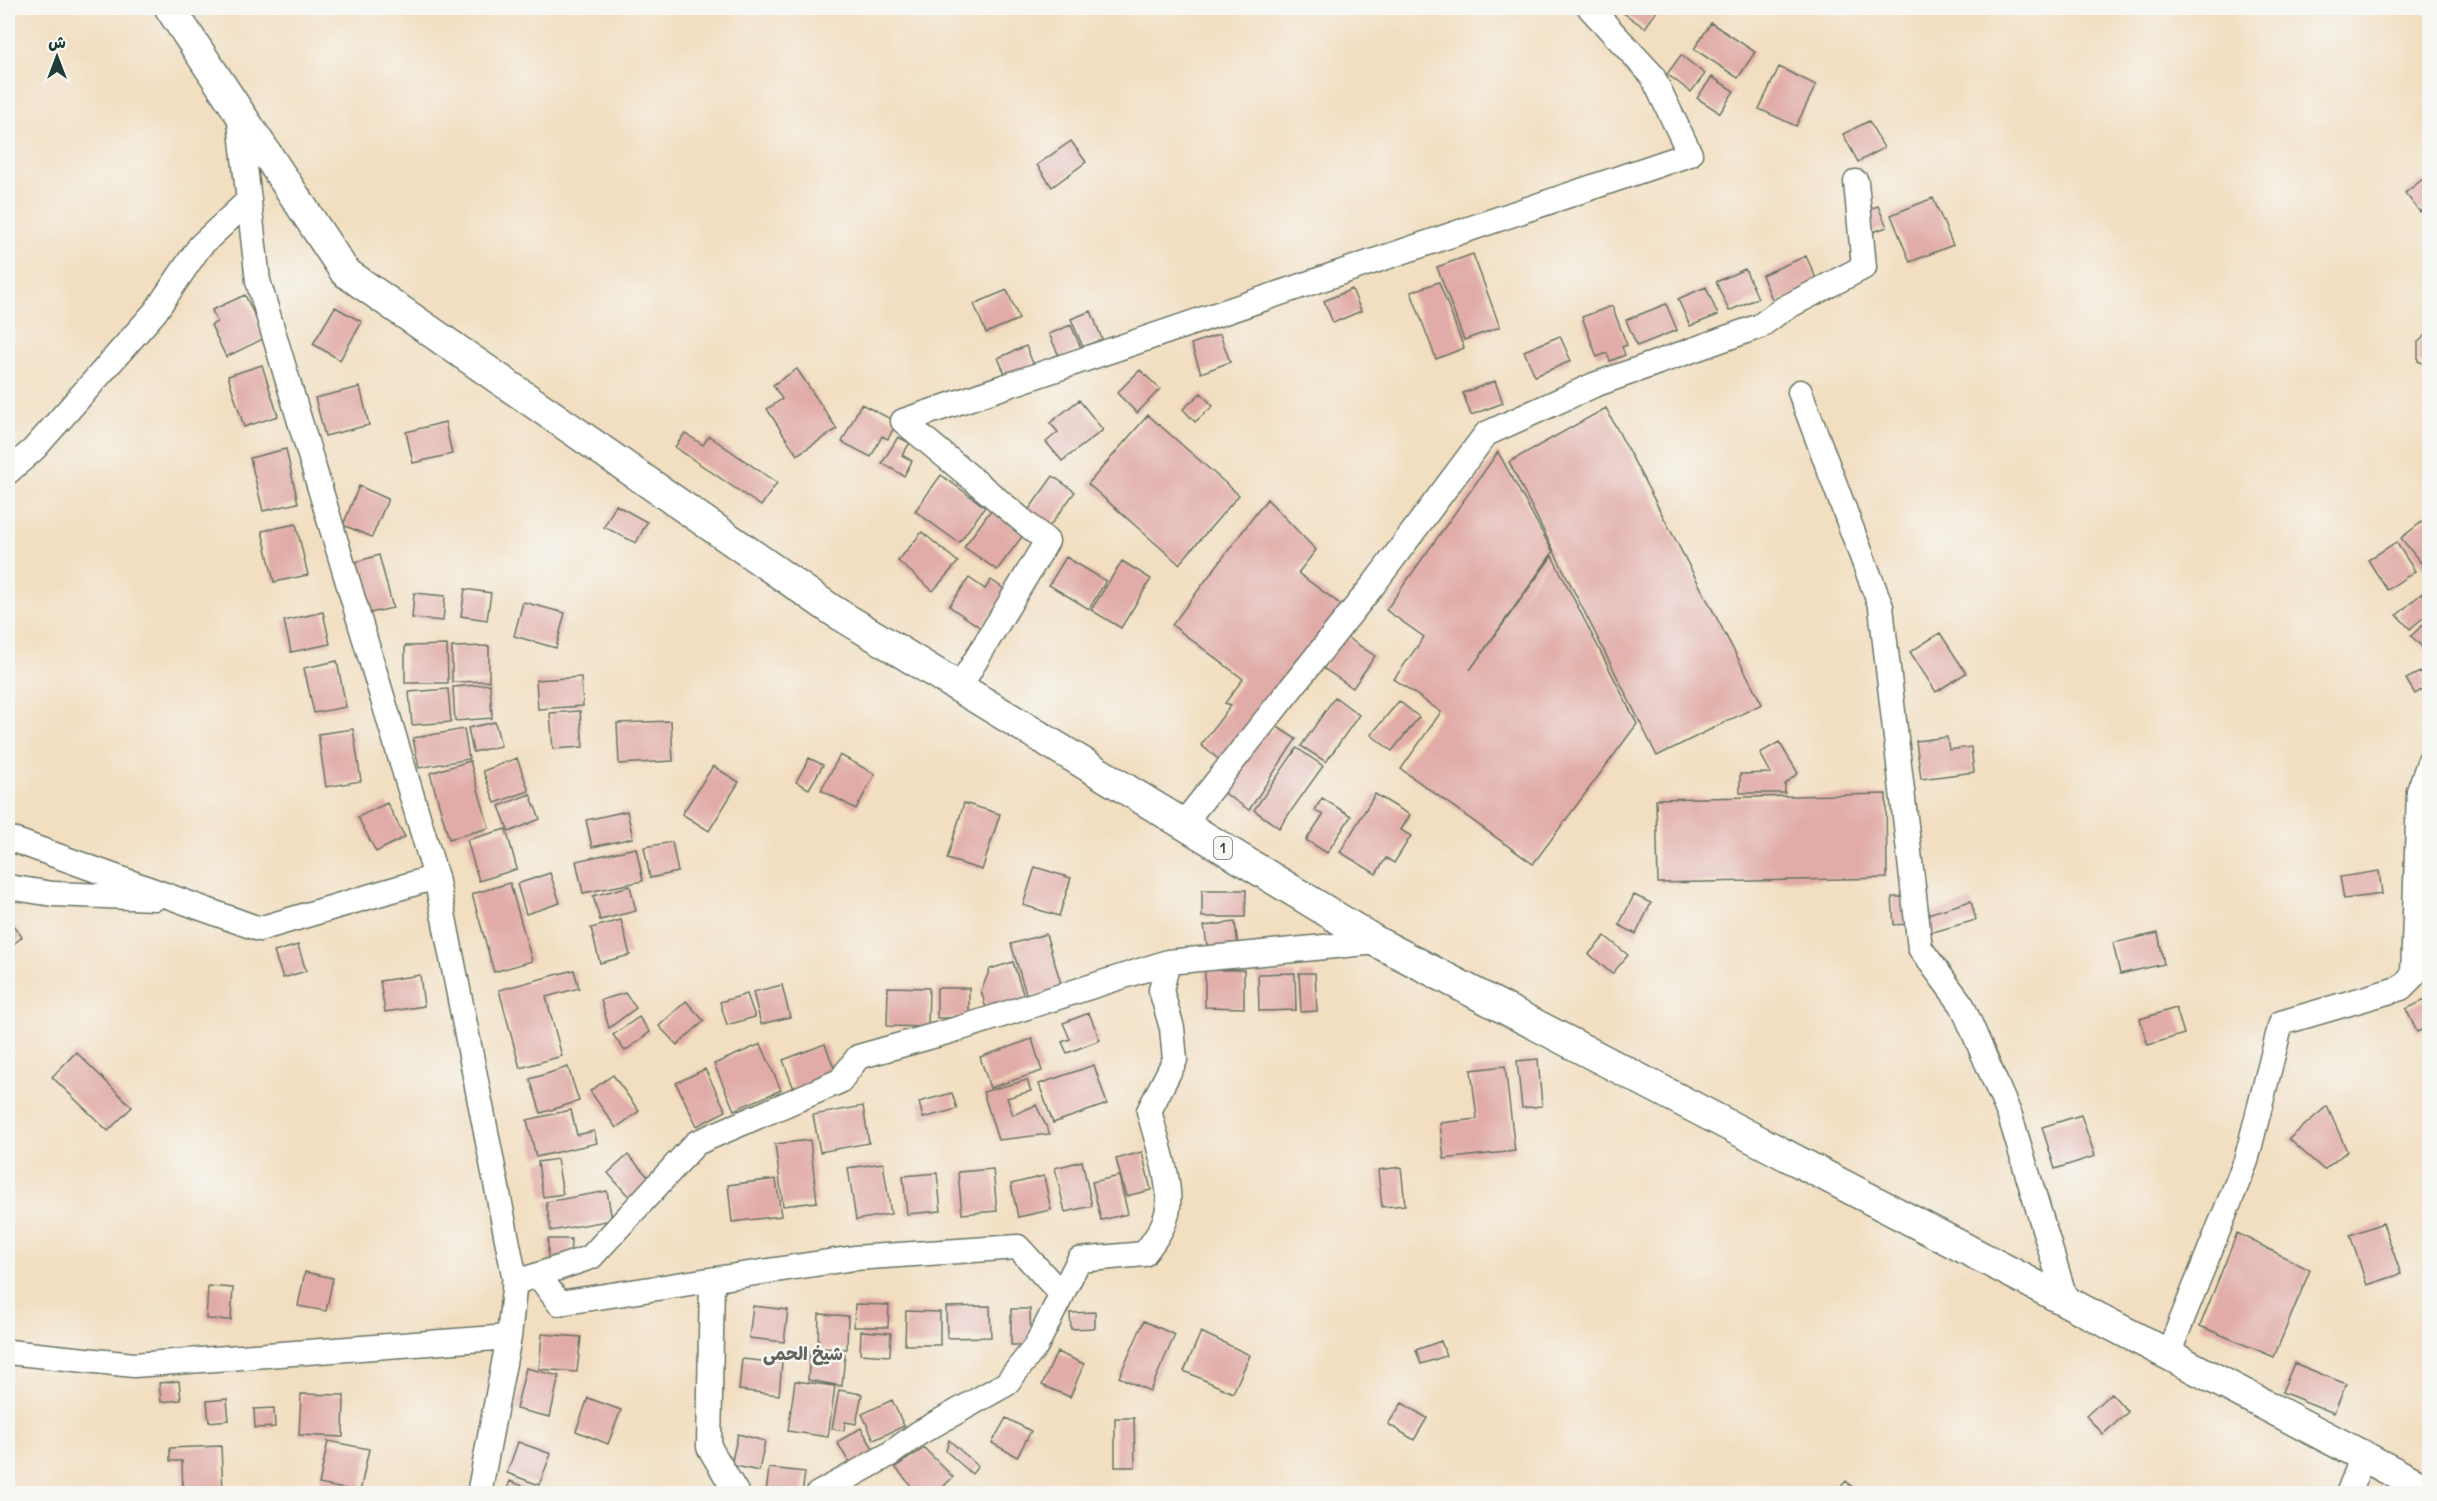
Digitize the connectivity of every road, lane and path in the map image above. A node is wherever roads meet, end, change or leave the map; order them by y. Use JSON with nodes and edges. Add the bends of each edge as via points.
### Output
{"nodes":[{"id":1,"x":170,"y":8,"type":"edge"},
{"id":2,"x":1590,"y":8,"type":"edge"},
{"id":3,"x":239,"y":113,"type":"junction"},
{"id":4,"x":1856,"y":182,"type":"dead end"},
{"id":5,"x":249,"y":200,"type":"junction"},
{"id":6,"x":1800,"y":392,"type":"dead end"},
{"id":7,"x":8,"y":472,"type":"edge"},
{"id":8,"x":959,"y":688,"type":"junction"},
{"id":9,"x":2430,"y":760,"type":"edge"},
{"id":10,"x":1183,"y":824,"type":"junction"},
{"id":11,"x":8,"y":838,"type":"edge"},
{"id":12,"x":2423,"y":849,"type":"edge"},
{"id":13,"x":436,"y":877,"type":"junction"},
{"id":14,"x":8,"y":887,"type":"edge"},
{"id":15,"x":178,"y":899,"type":"junction"},
{"id":16,"x":1377,"y":942,"type":"junction"},
{"id":17,"x":1168,"y":962,"type":"junction"},
{"id":18,"x":538,"y":1275,"type":"junction"},
{"id":19,"x":712,"y":1280,"type":"junction"},
{"id":20,"x":514,"y":1283,"type":"junction"},
{"id":21,"x":1062,"y":1295,"type":"junction"},
{"id":22,"x":2066,"y":1301,"type":"junction"},
{"id":23,"x":509,"y":1337,"type":"junction"},
{"id":24,"x":8,"y":1352,"type":"edge"},
{"id":25,"x":2168,"y":1354,"type":"junction"},
{"id":26,"x":2363,"y":1456,"type":"junction"},
{"id":27,"x":2430,"y":1491,"type":"edge"},
{"id":28,"x":479,"y":1494,"type":"edge"},
{"id":29,"x":736,"y":1494,"type":"edge"},
{"id":30,"x":818,"y":1494,"type":"edge"},
{"id":31,"x":2348,"y":1494,"type":"edge"}],
"edges":[{"from":1,"to":3,"type":"main road","number":"1"},
{"from":2,"to":8,"type":"street","via":[[1653,75],[1690,154],[903,421],[1047,541]]},
{"from":3,"to":5,"type":"street"},
{"from":3,"to":8,"type":"main road","number":"1","via":[[345,272],[832,610]]},
{"from":4,"to":10,"type":"street","via":[[1864,267],[1783,309],[1760,326],[1594,385],[1486,434],[1374,584]]},
{"from":5,"to":7,"type":"street","via":[[200,246],[155,312],[34,449]]},
{"from":5,"to":13,"type":"street","via":[[258,281]]},
{"from":6,"to":22,"type":"street","via":[[1881,607],[1920,948],[1962,1005],[2010,1116]]},
{"from":8,"to":10,"type":"main road","number":"1"},
{"from":9,"to":12,"type":"street","via":[[2419,791]]},
{"from":10,"to":16,"type":"main road","number":"1"},
{"from":11,"to":15,"type":"street"},
{"from":12,"to":25,"type":"street","via":[[2413,976],[2401,988],[2281,1023],[2246,1161]]},
{"from":13,"to":15,"type":"street","via":[[259,929]]},
{"from":13,"to":20,"type":"street"},
{"from":14,"to":15,"type":"street","via":[[53,894]]},
{"from":16,"to":17,"type":"street"},
{"from":16,"to":22,"type":"main road","number":"1"},
{"from":17,"to":18,"type":"street","via":[[858,1057],[840,1081],[696,1143],[591,1257]]},
{"from":17,"to":21,"type":"street","via":[[1161,990],[1172,1028],[1175,1060],[1149,1111],[1166,1180],[1168,1209],[1157,1237],[1144,1254],[1079,1260]]},
{"from":18,"to":19,"type":"street","via":[[559,1303]]},
{"from":18,"to":20,"type":"street"},
{"from":19,"to":21,"type":"street","via":[[854,1258],[1018,1247]]},
{"from":19,"to":29,"type":"street","via":[[709,1447]]},
{"from":20,"to":23,"type":"street"},
{"from":21,"to":30,"type":"street","via":[[1036,1346],[1006,1384]]},
{"from":22,"to":25,"type":"main road","number":"1"},
{"from":23,"to":24,"type":"street","via":[[134,1365]]},
{"from":23,"to":28,"type":"street"},
{"from":25,"to":26,"type":"main road","number":"1"},
{"from":26,"to":27,"type":"main road","number":"1"},
{"from":26,"to":31,"type":"street"}]}
